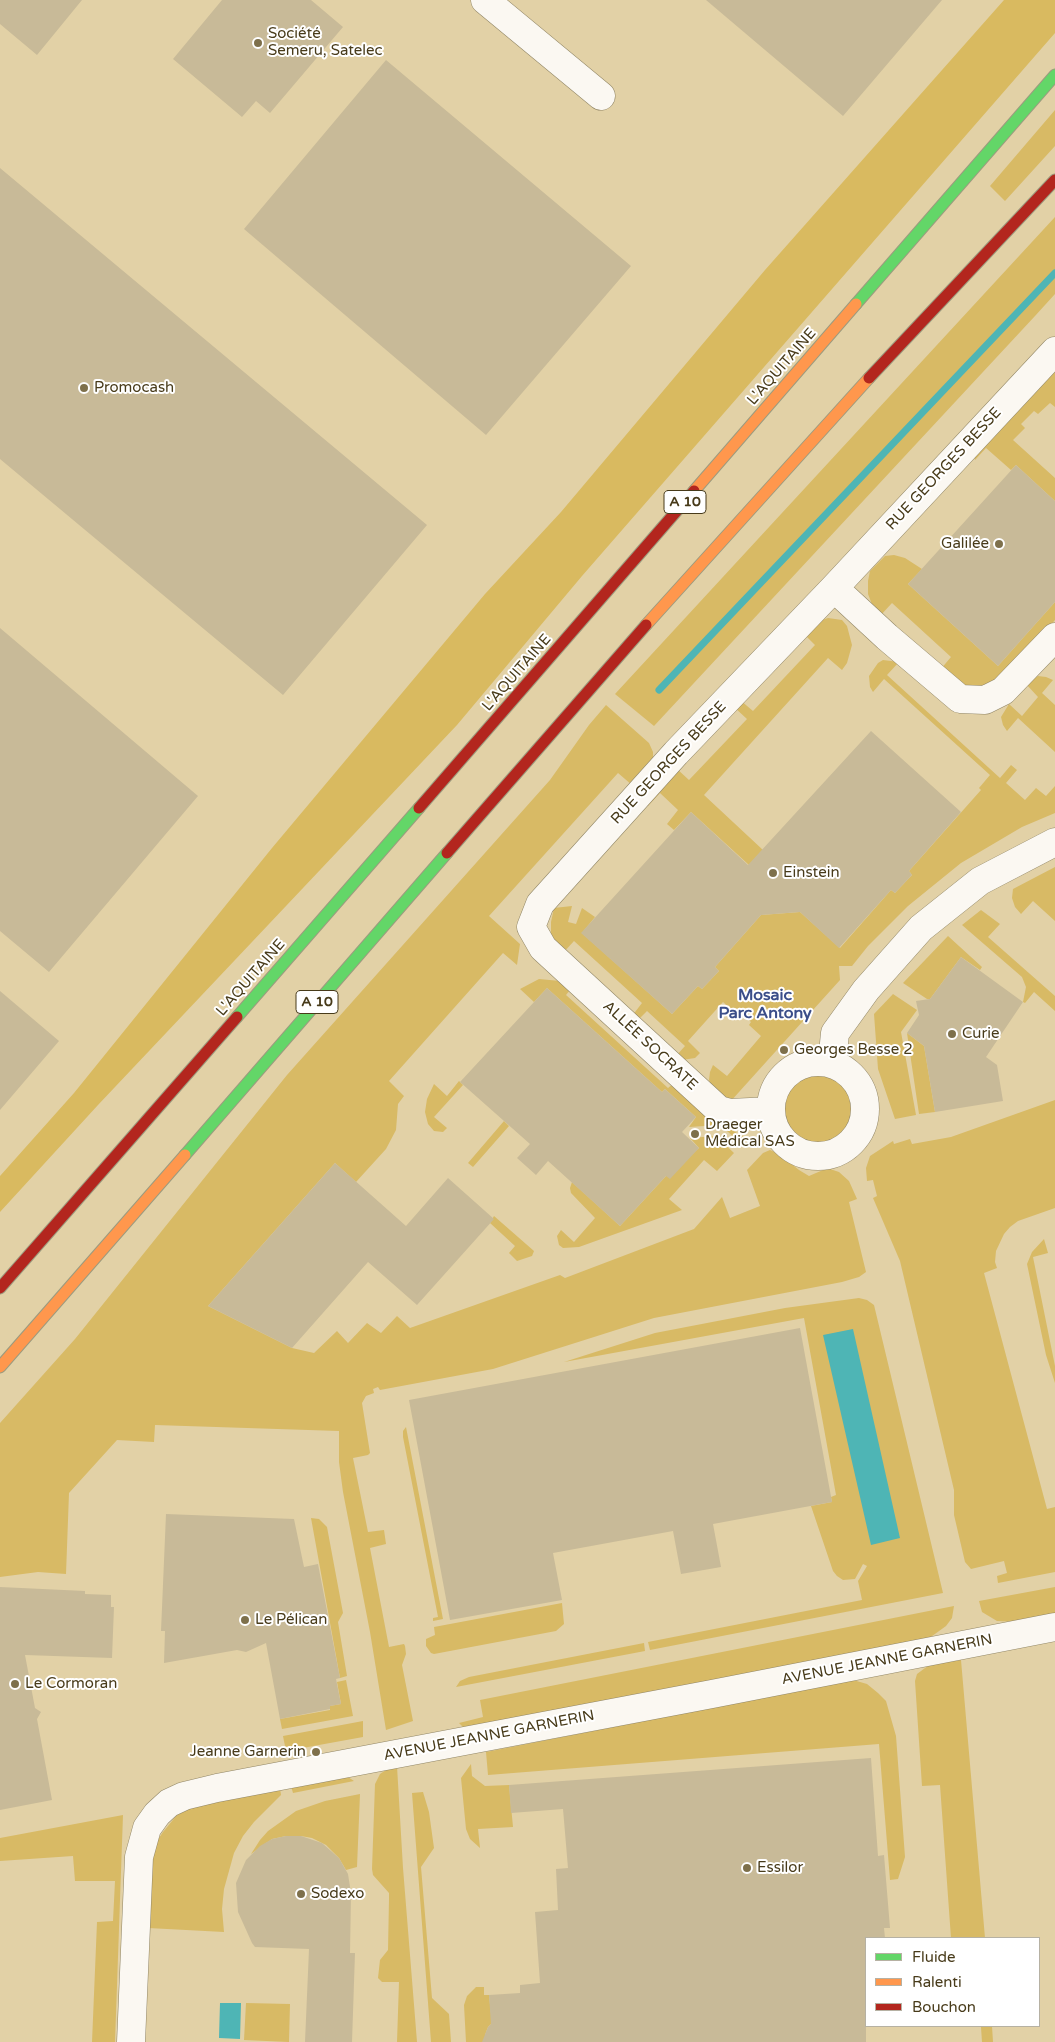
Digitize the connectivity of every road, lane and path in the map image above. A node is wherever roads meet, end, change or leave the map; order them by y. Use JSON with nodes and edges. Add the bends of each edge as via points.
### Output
{"nodes":[{"id":1,"x":485,"y":0,"type":"edge"},
{"id":2,"x":1055,"y":76,"type":"edge"},
{"id":3,"x":601,"y":96,"type":"dead end"},
{"id":4,"x":1055,"y":180,"type":"edge"},
{"id":5,"x":1055,"y":351,"type":"edge"},
{"id":6,"x":834,"y":588,"type":"junction"},
{"id":7,"x":1055,"y":638,"type":"edge"},
{"id":8,"x":1055,"y":842,"type":"edge"},
{"id":9,"x":543,"y":948,"type":"joint"},
{"id":10,"x":832,"y":1064,"type":"junction"},
{"id":11,"x":770,"y":1111,"type":"junction"},
{"id":12,"x":0,"y":1288,"type":"edge"},
{"id":13,"x":0,"y":1367,"type":"edge"},
{"id":14,"x":1055,"y":1627,"type":"edge"},
{"id":15,"x":131,"y":2042,"type":"edge"}],
"edges":[{"from":1,"to":3,"type":"street"},
{"from":2,"to":12,"type":"highway","name":"L'AQUITAINE","number":"A 10"},
{"from":4,"to":13,"type":"highway","number":"A 10","via":[[908,335],[634,638]]},
{"from":5,"to":6,"type":"street","name":"RUE GEORGES BESSE"},
{"from":6,"to":7,"type":"street","via":[[960,699],[985,700],[1003,691]]},
{"from":6,"to":9,"type":"street","name":"RUE GEORGES BESSE","via":[[676,753],[540,904],[531,926]]},
{"from":8,"to":10,"type":"street","via":[[980,881],[921,928],[866,990],[835,1033]]},
{"from":9,"to":11,"type":"street","name":"ALLÉE SOCRATE","via":[[719,1110],[730,1113]]},
{"from":10,"to":11,"type":"street","via":[[807,1064],[784,1076],[772,1098]]},
{"from":10,"to":11,"type":"street","via":[[856,1081],[862,1093],[863,1122],[851,1143],[827,1155],[812,1156],[798,1152],[777,1133]]},
{"from":14,"to":15,"type":"street","name":"AVENUE JEANNE GARNERIN","via":[[217,1788],[168,1803],[147,1828],[139,1857]]}]}
